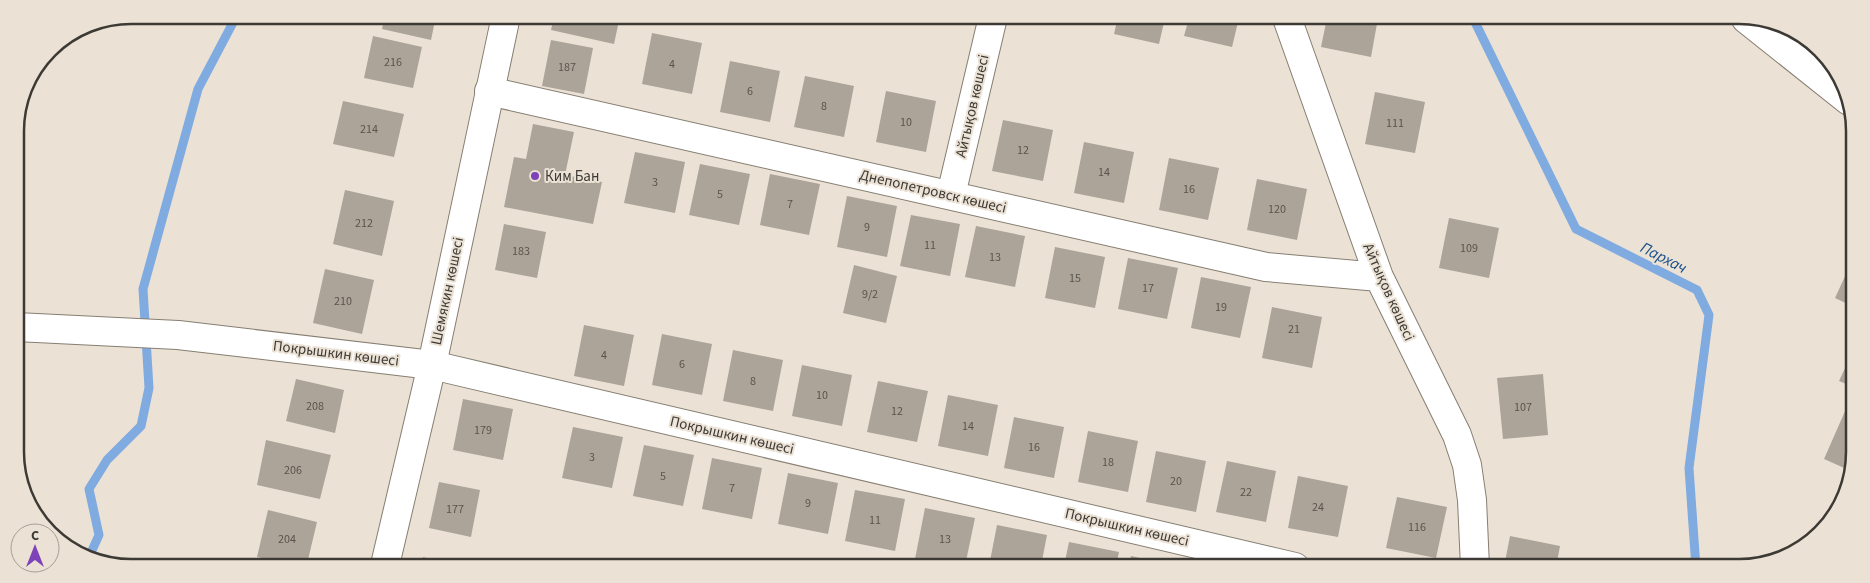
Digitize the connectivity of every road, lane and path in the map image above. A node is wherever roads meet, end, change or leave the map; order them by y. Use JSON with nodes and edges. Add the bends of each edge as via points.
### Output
{"nodes":[{"id":1,"x":504,"y":24,"type":"edge"},
{"id":2,"x":992,"y":24,"type":"edge"},
{"id":3,"x":1289,"y":24,"type":"edge"},
{"id":4,"x":1754,"y":25,"type":"edge"},
{"id":5,"x":489,"y":91,"type":"junction"},
{"id":6,"x":1840,"y":94,"type":"edge"},
{"id":7,"x":951,"y":195,"type":"junction"},
{"id":8,"x":1379,"y":277,"type":"junction"},
{"id":9,"x":24,"y":327,"type":"edge"},
{"id":10,"x":432,"y":365,"type":"junction"},
{"id":11,"x":386,"y":559,"type":"edge"},
{"id":12,"x":1261,"y":559,"type":"edge"},
{"id":13,"x":1475,"y":559,"type":"edge"}],
"edges":[{"from":1,"to":5,"type":"street","name":"Шемякин көшесі"},
{"from":2,"to":7,"type":"street","name":"Айтықов көшесі"},
{"from":3,"to":8,"type":"street","name":"Айтықов көшесі"},
{"from":4,"to":6,"type":"street"},
{"from":5,"to":7,"type":"street","name":"Днепопетровск көшесі"},
{"from":5,"to":10,"type":"street","name":"Шемякин көшесі"},
{"from":7,"to":8,"type":"street","name":"Днепопетровск көшесі","via":[[1266,267]]},
{"from":8,"to":13,"type":"street","name":"Айтықов көшесі","via":[[1458,435],[1472,500]]},
{"from":9,"to":10,"type":"street","name":"Покрышкин көшесі","via":[[164,334]]},
{"from":10,"to":11,"type":"street","name":"Шемякин көшесі"},
{"from":10,"to":12,"type":"street","name":"Покрышкин көшесі"}]}
